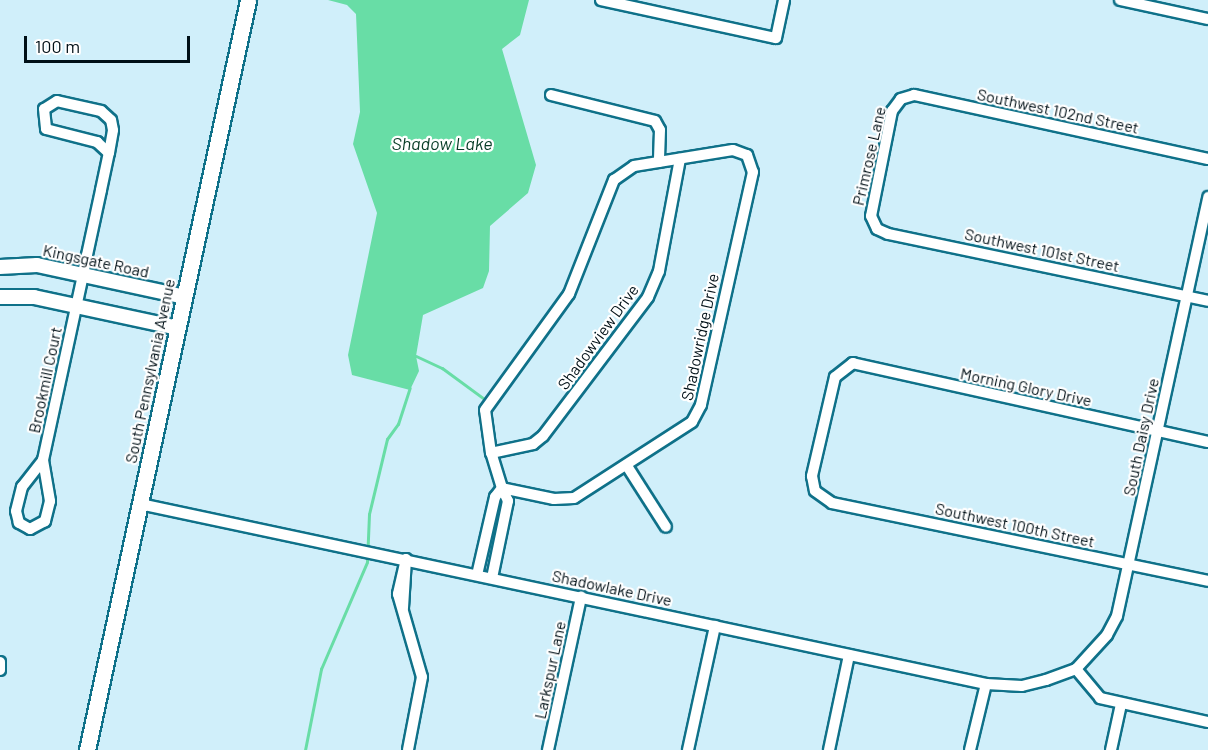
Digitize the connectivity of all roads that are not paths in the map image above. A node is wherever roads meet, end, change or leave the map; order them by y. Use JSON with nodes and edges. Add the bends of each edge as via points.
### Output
{"nodes":[{"id":1,"x":248,"y":0,"type":"edge"},
{"id":2,"x":601,"y":0,"type":"edge"},
{"id":3,"x":784,"y":0,"type":"edge"},
{"id":4,"x":1120,"y":0,"type":"edge"},
{"id":5,"x":1208,"y":19,"type":"edge"},
{"id":6,"x":551,"y":95,"type":"dead end"},
{"id":7,"x":901,"y":99,"type":"joint"},
{"id":8,"x":109,"y":153,"type":"junction"},
{"id":9,"x":680,"y":159,"type":"junction"},
{"id":10,"x":1208,"y":159,"type":"edge"},
{"id":11,"x":658,"y":162,"type":"junction"},
{"id":12,"x":1208,"y":197,"type":"edge"},
{"id":13,"x":873,"y":223,"type":"joint"},
{"id":14,"x":0,"y":267,"type":"edge"},
{"id":15,"x":83,"y":275,"type":"junction"},
{"id":16,"x":1187,"y":296,"type":"junction"},
{"id":17,"x":0,"y":297,"type":"edge"},
{"id":18,"x":185,"y":297,"type":"junction"},
{"id":19,"x":1208,"y":301,"type":"edge"},
{"id":20,"x":76,"y":306,"type":"junction"},
{"id":21,"x":178,"y":328,"type":"junction"},
{"id":22,"x":1158,"y":431,"type":"junction"},
{"id":23,"x":1208,"y":442,"type":"edge"},
{"id":24,"x":491,"y":453,"type":"junction"},
{"id":25,"x":43,"y":460,"type":"junction"},
{"id":26,"x":627,"y":466,"type":"junction"},
{"id":27,"x":502,"y":488,"type":"junction"},
{"id":28,"x":818,"y":495,"type":"joint"},
{"id":29,"x":140,"y":504,"type":"junction"},
{"id":30,"x":666,"y":527,"type":"dead end"},
{"id":31,"x":406,"y":559,"type":"junction"},
{"id":32,"x":1129,"y":565,"type":"junction"},
{"id":33,"x":477,"y":575,"type":"junction"},
{"id":34,"x":492,"y":578,"type":"junction"},
{"id":35,"x":1208,"y":581,"type":"edge"},
{"id":36,"x":581,"y":597,"type":"junction"},
{"id":37,"x":715,"y":626,"type":"junction"},
{"id":38,"x":849,"y":655,"type":"junction"},
{"id":39,"x":0,"y":662,"type":"edge"},
{"id":40,"x":1076,"y":669,"type":"junction"},
{"id":41,"x":0,"y":670,"type":"edge"},
{"id":42,"x":986,"y":684,"type":"junction"},
{"id":43,"x":1121,"y":704,"type":"junction"},
{"id":44,"x":1208,"y":722,"type":"edge"},
{"id":45,"x":87,"y":750,"type":"edge"},
{"id":46,"x":408,"y":750,"type":"edge"},
{"id":47,"x":548,"y":750,"type":"edge"},
{"id":48,"x":688,"y":750,"type":"edge"},
{"id":49,"x":829,"y":750,"type":"edge"},
{"id":50,"x":970,"y":750,"type":"edge"},
{"id":51,"x":1111,"y":750,"type":"edge"}],
"edges":[{"from":1,"to":18,"type":"main road","name":"South Pennsylvania Avenue"},
{"from":2,"to":3,"type":"street","via":[[777,38]]},
{"from":4,"to":5,"type":"street"},
{"from":6,"to":11,"type":"street","via":[[655,121],[660,130]]},
{"from":7,"to":10,"type":"street","name":"Southwest 102nd Street","via":[[921,96]]},
{"from":7,"to":13,"type":"street","name":"Primrose Lane","via":[[892,111],[871,208]]},
{"from":8,"to":8,"type":"street","name":"Brookmill Court","via":[[113,124],[106,113],[57,101],[44,109],[46,129],[97,142]]},
{"from":8,"to":15,"type":"street","name":"Brookmill Court"},
{"from":9,"to":11,"type":"street"},
{"from":9,"to":24,"type":"street","name":"Shadowview Drive","via":[[659,271],[648,297],[543,436],[533,444]]},
{"from":9,"to":26,"type":"street","name":"Shadowridge Drive","via":[[733,150],[747,155],[753,172],[699,412],[689,425]]},
{"from":11,"to":24,"type":"street","via":[[634,166],[618,175],[569,294],[487,405],[485,420]]},
{"from":12,"to":16,"type":"street","name":"South Daisy Drive"},
{"from":13,"to":16,"type":"street","name":"Southwest 101st Street","via":[[888,234]]},
{"from":14,"to":15,"type":"street","name":"Kingsgate Road","via":[[37,265]]},
{"from":15,"to":18,"type":"street","name":"Kingsgate Road"},
{"from":15,"to":20,"type":"street","name":"Brookmill Court"},
{"from":16,"to":19,"type":"street","name":"Southwest 101st Street"},
{"from":16,"to":22,"type":"street","name":"South Daisy Drive"},
{"from":17,"to":20,"type":"street","via":[[34,297]]},
{"from":18,"to":21,"type":"main road","name":"South Pennsylvania Avenue"},
{"from":20,"to":21,"type":"street"},
{"from":20,"to":25,"type":"street","name":"Brookmill Court"},
{"from":21,"to":29,"type":"main road","name":"South Pennsylvania Avenue"},
{"from":22,"to":23,"type":"street","name":"Morning Glory Drive"},
{"from":22,"to":28,"type":"street","name":"Morning Glory Drive","via":[[861,364],[840,369],[833,382],[812,476]]},
{"from":22,"to":32,"type":"street","name":"South Daisy Drive"},
{"from":24,"to":27,"type":"street"},
{"from":25,"to":25,"type":"street","name":"Brookmill Court","via":[[22,487],[16,511],[19,524],[30,529],[45,521],[50,501]]},
{"from":26,"to":27,"type":"street","name":"Shadowridge Drive","via":[[568,500]]},
{"from":26,"to":30,"type":"street"},
{"from":27,"to":33,"type":"street","via":[[495,497]]},
{"from":27,"to":34,"type":"street","via":[[508,501]]},
{"from":28,"to":32,"type":"street","name":"Southwest 100th Street","via":[[832,503]]},
{"from":29,"to":31,"type":"street","name":"Shadowlake Drive"},
{"from":29,"to":45,"type":"main road","name":"South Pennsylvania Avenue"},
{"from":31,"to":33,"type":"street","name":"Shadowlake Drive"},
{"from":31,"to":46,"type":"street","via":[[398,586],[422,667]]},
{"from":32,"to":35,"type":"street","name":"Southwest 100th Street"},
{"from":32,"to":40,"type":"street","name":"South Daisy Drive","via":[[1112,627]]},
{"from":33,"to":34,"type":"street","name":"Shadowlake Drive"},
{"from":34,"to":36,"type":"street","name":"Shadowlake Drive"},
{"from":36,"to":37,"type":"street","name":"Shadowlake Drive"},
{"from":36,"to":47,"type":"street","name":"Larkspur Lane"},
{"from":37,"to":38,"type":"street","name":"Shadowlake Drive"},
{"from":37,"to":48,"type":"street"},
{"from":38,"to":42,"type":"street","name":"Shadowlake Drive"},
{"from":38,"to":49,"type":"street"},
{"from":39,"to":41,"type":"street"},
{"from":40,"to":42,"type":"street","name":"Shadowlake Drive","via":[[1022,686]]},
{"from":40,"to":43,"type":"street","via":[[1096,695]]},
{"from":42,"to":50,"type":"street"},
{"from":43,"to":44,"type":"street"},
{"from":43,"to":51,"type":"street"}]}
